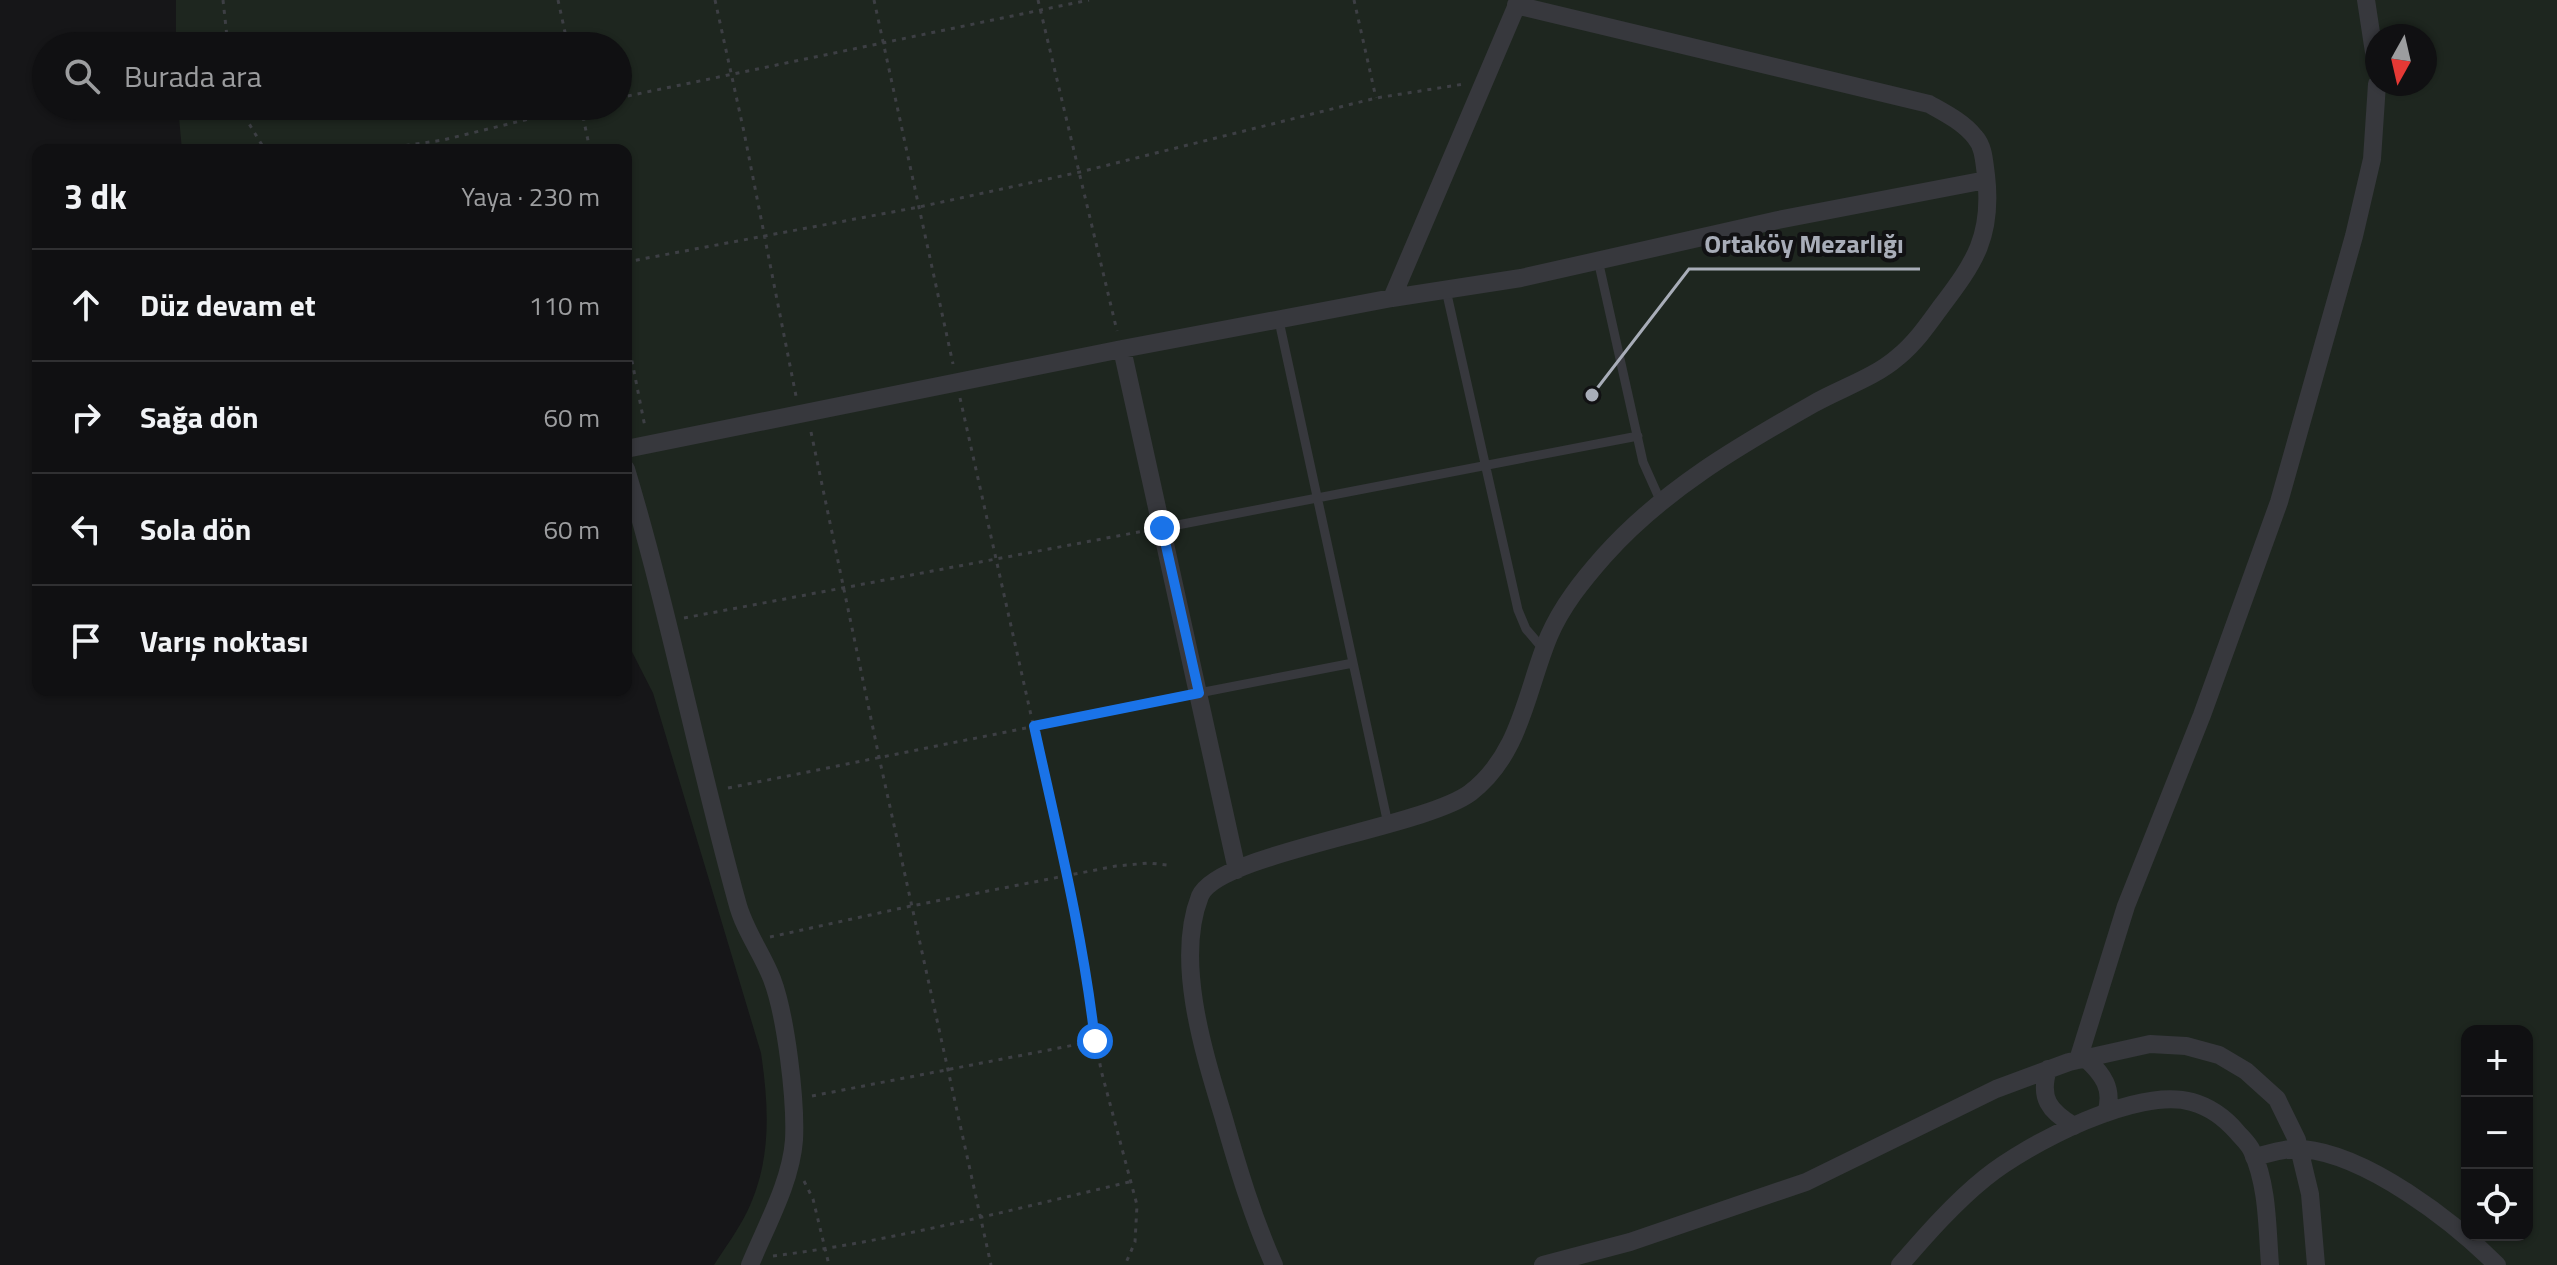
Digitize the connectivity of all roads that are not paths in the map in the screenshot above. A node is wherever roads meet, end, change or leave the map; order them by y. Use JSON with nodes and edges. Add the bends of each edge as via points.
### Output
{"nodes":[{"id":1,"x":2366,"y":0,"type":"edge"},
{"id":2,"x":1518,"y":3,"type":"edge"},
{"id":3,"x":2370,"y":24,"type":"edge"},
{"id":4,"x":2376,"y":96,"type":"edge"},
{"id":5,"x":1986,"y":180,"type":"junction"},
{"id":6,"x":1598,"y":260,"type":"junction"},
{"id":7,"x":1446,"y":290,"type":"junction"},
{"id":8,"x":1392,"y":298,"type":"junction"},
{"id":9,"x":1279,"y":321,"type":"junction"},
{"id":10,"x":1122,"y":349,"type":"junction"},
{"id":11,"x":1638,"y":436,"type":"junction"},
{"id":12,"x":632,"y":447,"type":"edge"},
{"id":13,"x":1485,"y":466,"type":"junction"},
{"id":14,"x":632,"y":491,"type":"edge"},
{"id":15,"x":1317,"y":498,"type":"junction"},
{"id":16,"x":1660,"y":500,"type":"junction"},
{"id":17,"x":1162,"y":528,"type":"junction"},
{"id":18,"x":1544,"y":651,"type":"junction"},
{"id":19,"x":1353,"y":663,"type":"junction"},
{"id":20,"x":1199,"y":693,"type":"junction"},
{"id":21,"x":1388,"y":824,"type":"junction"},
{"id":22,"x":1237,"y":870,"type":"junction"},
{"id":23,"x":2081,"y":1059,"type":"junction"},
{"id":24,"x":2048,"y":1069,"type":"junction"},
{"id":25,"x":2106,"y":1113,"type":"junction"},
{"id":26,"x":2074,"y":1126,"type":"junction"},
{"id":27,"x":2299,"y":1148,"type":"junction"},
{"id":28,"x":2254,"y":1157,"type":"junction"},
{"id":29,"x":752,"y":1262,"type":"edge"},
{"id":30,"x":1274,"y":1265,"type":"edge"},
{"id":31,"x":1543,"y":1265,"type":"edge"},
{"id":32,"x":1900,"y":1265,"type":"edge"},
{"id":33,"x":2270,"y":1265,"type":"edge"},
{"id":34,"x":2316,"y":1265,"type":"edge"},
{"id":35,"x":2497,"y":1265,"type":"edge"}],
"edges":[{"from":1,"to":3,"type":"street"},
{"from":2,"to":5,"type":"street","via":[[1929,104],[1977,139]]},
{"from":2,"to":8,"type":"street"},
{"from":4,"to":23,"type":"street","via":[[2372,159],[2354,236],[2279,502],[2126,906]]},
{"from":5,"to":6,"type":"street"},
{"from":5,"to":16,"type":"street","via":[[1983,238],[1973,263],[1915,342],[1893,361],[1716,460]]},
{"from":6,"to":7,"type":"street"},
{"from":6,"to":11,"type":"lane"},
{"from":7,"to":8,"type":"street"},
{"from":7,"to":13,"type":"lane"},
{"from":8,"to":9,"type":"street"},
{"from":9,"to":10,"type":"street"},
{"from":9,"to":15,"type":"lane"},
{"from":10,"to":12,"type":"street"},
{"from":10,"to":17,"type":"street"},
{"from":11,"to":13,"type":"lane"},
{"from":11,"to":16,"type":"lane"},
{"from":13,"to":15,"type":"lane"},
{"from":13,"to":18,"type":"lane","via":[[1518,610]]},
{"from":14,"to":29,"type":"street","via":[[738,907],[776,990],[793,1100],[794,1143]]},
{"from":15,"to":17,"type":"lane"},
{"from":15,"to":19,"type":"lane"},
{"from":16,"to":18,"type":"street","via":[[1579,584]]},
{"from":17,"to":20,"type":"street"},
{"from":18,"to":21,"type":"street","via":[[1515,736],[1489,776],[1450,804]]},
{"from":19,"to":20,"type":"lane"},
{"from":19,"to":21,"type":"lane"},
{"from":20,"to":22,"type":"street"},
{"from":21,"to":22,"type":"street"},
{"from":22,"to":30,"type":"street","via":[[1201,895],[1192,948],[1194,1001],[1236,1163]]},
{"from":23,"to":24,"type":"street"},
{"from":23,"to":25,"type":"street","via":[[2101,1073],[2109,1090]]},
{"from":23,"to":27,"type":"street","via":[[2150,1044],[2219,1055],[2277,1099]]},
{"from":24,"to":26,"type":"street","via":[[2043,1085],[2047,1102]]},
{"from":24,"to":31,"type":"street","via":[[1806,1182],[1630,1242]]},
{"from":25,"to":26,"type":"street"},
{"from":25,"to":28,"type":"street","via":[[2163,1099],[2191,1101],[2232,1126]]},
{"from":26,"to":32,"type":"street","via":[[1985,1178]]},
{"from":27,"to":28,"type":"street"},
{"from":27,"to":34,"type":"street","via":[[2310,1194]]},
{"from":27,"to":35,"type":"street","via":[[2384,1178]]},
{"from":28,"to":33,"type":"street","via":[[2264,1189]]}]}
